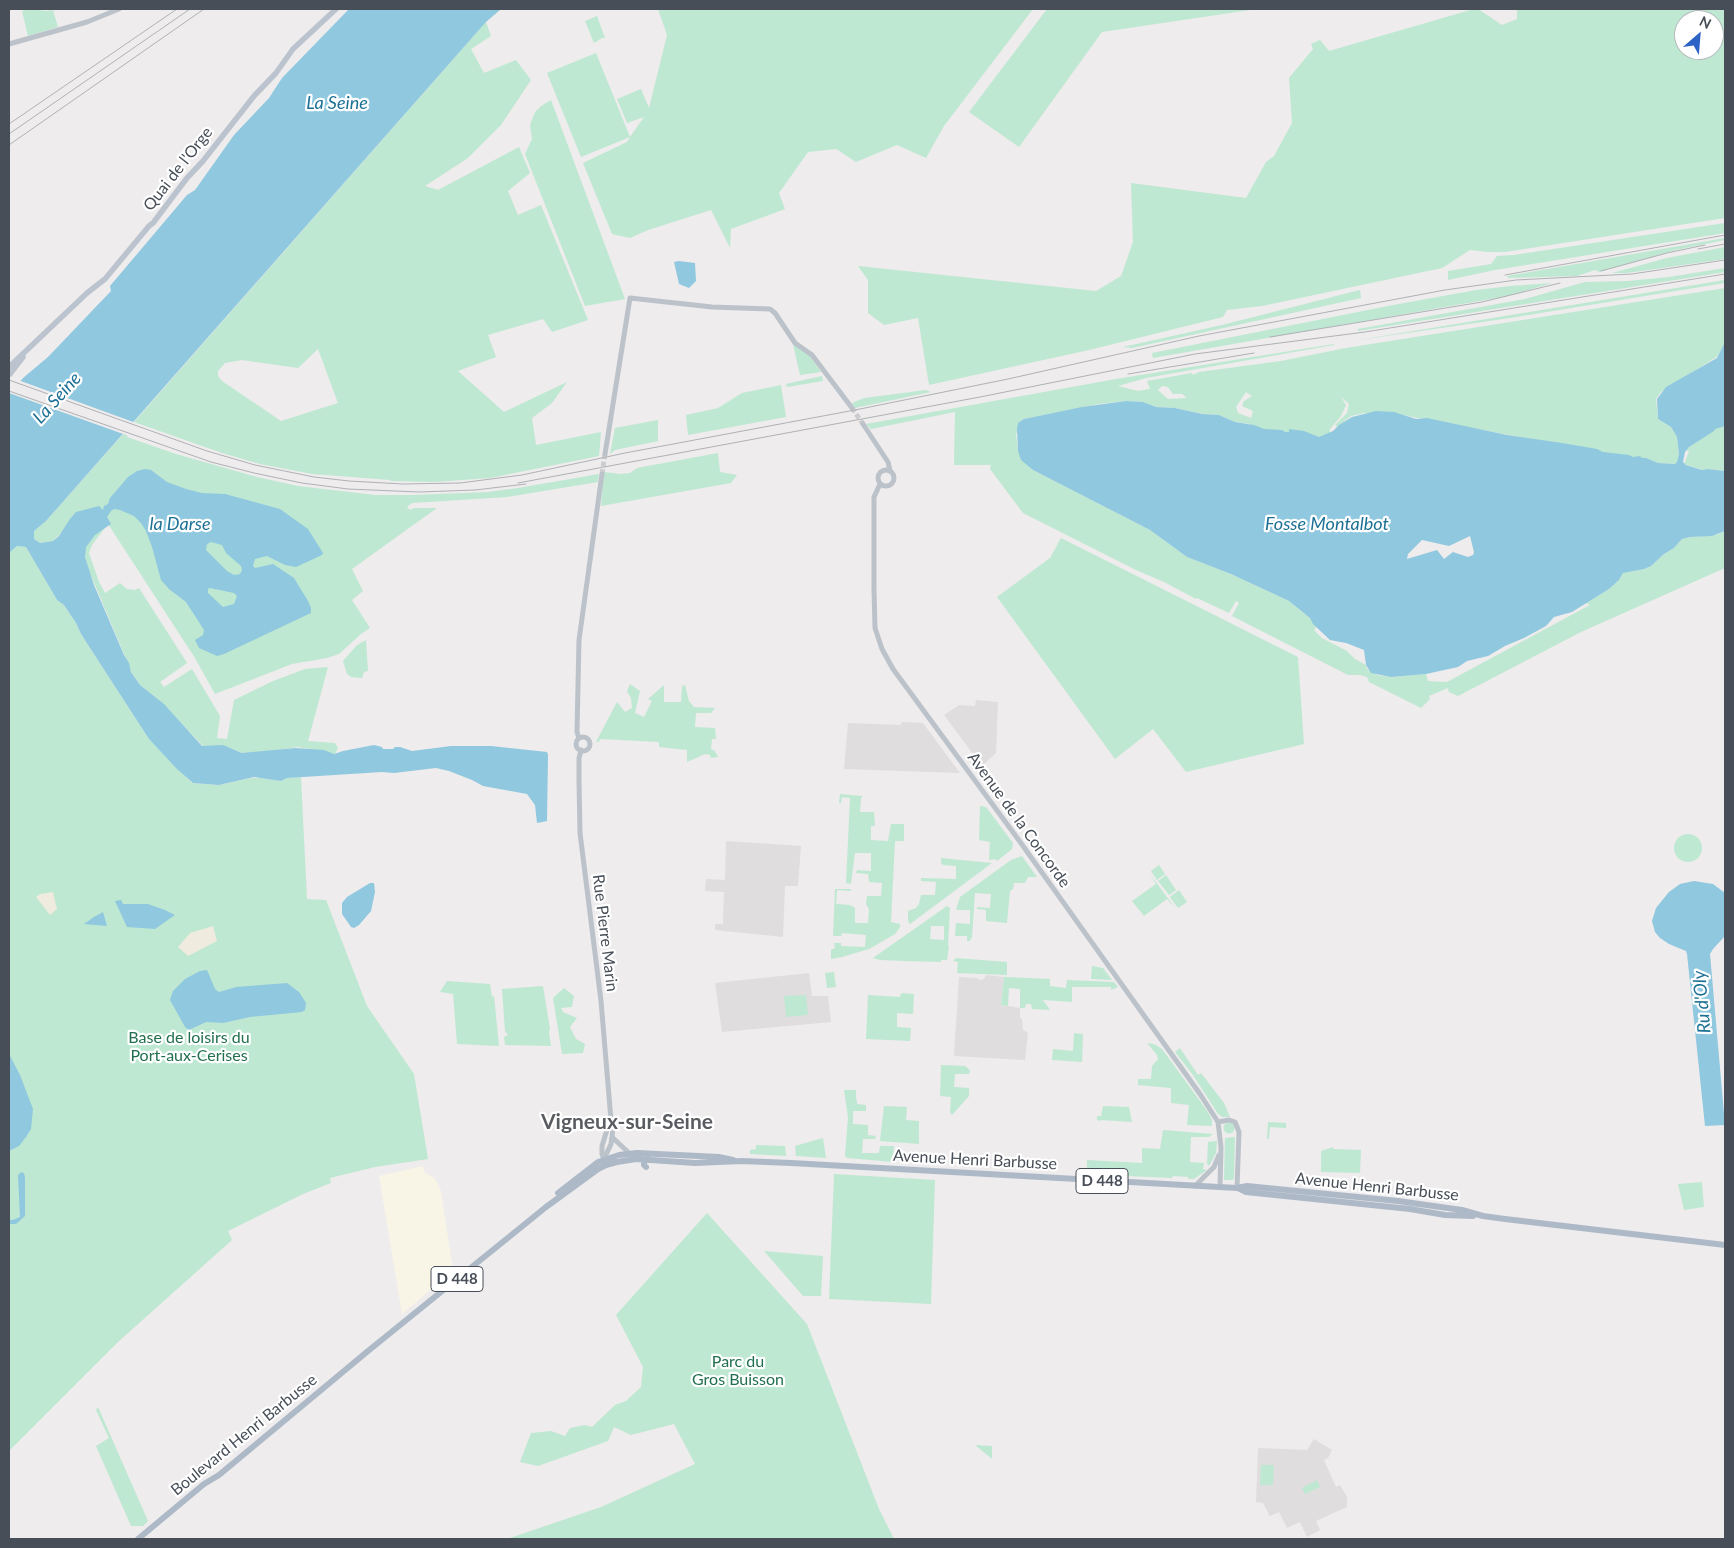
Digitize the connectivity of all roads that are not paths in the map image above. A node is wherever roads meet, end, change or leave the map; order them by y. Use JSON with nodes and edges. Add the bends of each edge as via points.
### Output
{"nodes":[{"id":1,"x":119,"y":9,"type":"edge"},
{"id":2,"x":336,"y":9,"type":"edge"},
{"id":3,"x":9,"y":44,"type":"edge"},
{"id":4,"x":35,"y":342,"type":"junction"},
{"id":5,"x":9,"y":366,"type":"edge"},
{"id":6,"x":10,"y":374,"type":"edge"},
{"id":7,"x":852,"y":408,"type":"tunnel mouth"},
{"id":8,"x":863,"y":424,"type":"tunnel mouth"},
{"id":9,"x":605,"y":454,"type":"tunnel mouth"},
{"id":10,"x":890,"y":470,"type":"junction"},
{"id":11,"x":602,"y":474,"type":"tunnel mouth"},
{"id":12,"x":880,"y":484,"type":"junction"},
{"id":13,"x":579,"y":738,"type":"junction"},
{"id":14,"x":581,"y":750,"type":"junction"},
{"id":15,"x":610,"y":1120,"type":"junction"},
{"id":16,"x":1218,"y":1122,"type":"junction"},
{"id":17,"x":613,"y":1138,"type":"junction"},
{"id":18,"x":1221,"y":1148,"type":"junction"},
{"id":19,"x":630,"y":1154,"type":"junction"},
{"id":20,"x":647,"y":1157,"type":"junction"},
{"id":21,"x":605,"y":1162,"type":"junction"},
{"id":22,"x":742,"y":1162,"type":"junction"},
{"id":23,"x":646,"y":1167,"type":"dead end"},
{"id":24,"x":1195,"y":1186,"type":"junction"},
{"id":25,"x":1220,"y":1187,"type":"junction"},
{"id":26,"x":1237,"y":1188,"type":"junction"},
{"id":27,"x":546,"y":1207,"type":"junction"},
{"id":28,"x":1725,"y":1245,"type":"edge"},
{"id":29,"x":368,"y":1351,"type":"joint"},
{"id":30,"x":138,"y":1539,"type":"edge"}],
"edges":[{"from":1,"to":3,"type":"street","via":[[87,22]]},
{"from":2,"to":4,"type":"main road","name":"Quai de l'Orge","via":[[281,64],[105,279]]},
{"from":4,"to":5,"type":"main road","name":"Quai de l'Orge"},
{"from":4,"to":6,"type":"main road","name":"Quai de l'Orge"},
{"from":7,"to":9,"type":"street","via":[[812,355],[795,343],[770,309],[712,307],[630,298]]},
{"from":8,"to":10,"type":"street"},
{"from":10,"to":12,"type":"street","via":[[880,472]]},
{"from":10,"to":12,"type":"street","via":[[894,475],[893,483],[887,487]]},
{"from":11,"to":13,"type":"street","via":[[579,640],[576,732]]},
{"from":12,"to":16,"type":"street","name":"Avenue de la Concorde","via":[[874,497],[874,589],[875,628],[882,649],[893,669],[1168,1048]]},
{"from":13,"to":14,"type":"street","via":[[576,744]]},
{"from":13,"to":14,"type":"street","via":[[586,738],[589,743]]},
{"from":14,"to":15,"type":"street","name":"Rue Pierre Marin","via":[[580,834],[601,1001]]},
{"from":15,"to":17,"type":"street","name":"Rue Pierre Marin"},
{"from":15,"to":21,"type":"street","name":"Rue Pierre Marin","via":[[602,1146]]},
{"from":16,"to":18,"type":"street","name":"Avenue de la Concorde"},
{"from":16,"to":26,"type":"street","via":[[1235,1122],[1239,1132]]},
{"from":17,"to":19,"type":"street"},
{"from":17,"to":21,"type":"street"},
{"from":18,"to":24,"type":"street","via":[[1214,1167]]},
{"from":18,"to":25,"type":"street","name":"Avenue de la Concorde"},
{"from":19,"to":20,"type":"main road","name":"Avenue Henri Barbusse","number":"D 448"},
{"from":19,"to":21,"type":"main road","name":"Avenue Henri Barbusse","number":"D 448"},
{"from":20,"to":21,"type":"main road","name":"Avenue Henri Barbusse","number":"D 448"},
{"from":20,"to":22,"type":"main road","name":"Avenue Henri Barbusse","number":"D 448"},
{"from":20,"to":22,"type":"main road","name":"Avenue Henri Barbusse","number":"D 448","via":[[695,1156]]},
{"from":20,"to":23,"type":"main road"},
{"from":21,"to":27,"type":"main road","name":"Avenue Henri Barbusse","number":"D 448"},
{"from":21,"to":27,"type":"main road","name":"Avenue Henri Barbusse","number":"D 448","via":[[588,1168]]},
{"from":22,"to":24,"type":"main road","name":"Avenue Henri Barbusse","number":"D 448"},
{"from":24,"to":25,"type":"main road","name":"Avenue Henri Barbusse","number":"D 448"},
{"from":25,"to":26,"type":"main road","name":"Avenue Henri Barbusse","number":"D 448"},
{"from":26,"to":28,"type":"main road","name":"Avenue Henri Barbusse","number":"D 448","via":[[1246,1192]]},
{"from":27,"to":29,"type":"main road","name":"Avenue Henri Barbusse","number":"D 448"},
{"from":29,"to":30,"type":"main road","name":"Boulevard Henri Barbusse","number":"D 448"}]}
